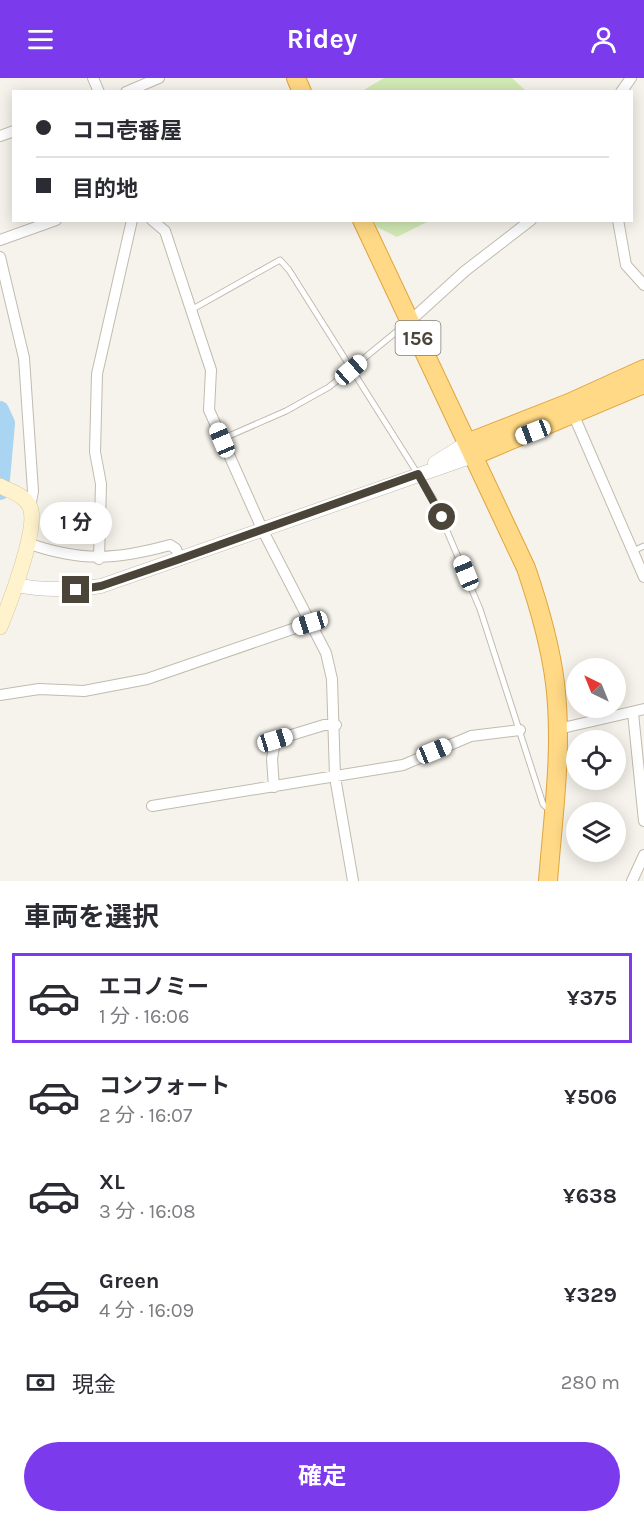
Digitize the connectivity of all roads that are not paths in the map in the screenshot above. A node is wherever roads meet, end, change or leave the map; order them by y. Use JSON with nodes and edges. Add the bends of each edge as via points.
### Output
{"nodes":[{"id":1,"x":159,"y":78,"type":"edge"},
{"id":2,"x":131,"y":90,"type":"edge"},
{"id":3,"x":50,"y":222,"type":"edge"},
{"id":4,"x":132,"y":222,"type":"edge"},
{"id":5,"x":154,"y":222,"type":"edge"},
{"id":6,"x":364,"y":222,"type":"edge"},
{"id":7,"x":528,"y":222,"type":"edge"},
{"id":8,"x":618,"y":222,"type":"edge"},
{"id":9,"x":0,"y":240,"type":"edge"},
{"id":10,"x":0,"y":257,"type":"edge"},
{"id":11,"x":644,"y":285,"type":"edge"},
{"id":12,"x":191,"y":310,"type":"junction"},
{"id":13,"x":410,"y":321,"type":"junction"},
{"id":14,"x":644,"y":369,"type":"edge"},
{"id":15,"x":351,"y":370,"type":"junction"},
{"id":16,"x":644,"y":384,"type":"edge"},
{"id":17,"x":574,"y":416,"type":"junction"},
{"id":18,"x":222,"y":440,"type":"junction"},
{"id":19,"x":470,"y":449,"type":"junction"},
{"id":20,"x":418,"y":474,"type":"junction"},
{"id":21,"x":0,"y":486,"type":"edge"},
{"id":22,"x":27,"y":502,"type":"junction"},
{"id":23,"x":263,"y":531,"type":"junction"},
{"id":24,"x":27,"y":543,"type":"junction"},
{"id":25,"x":644,"y":546,"type":"edge"},
{"id":26,"x":633,"y":550,"type":"junction"},
{"id":27,"x":99,"y":559,"type":"junction"},
{"id":28,"x":180,"y":559,"type":"junction"},
{"id":29,"x":644,"y":577,"type":"edge"},
{"id":30,"x":16,"y":585,"type":"junction"},
{"id":31,"x":310,"y":623,"type":"junction"},
{"id":32,"x":0,"y":627,"type":"edge"},
{"id":33,"x":0,"y":695,"type":"edge"},
{"id":34,"x":639,"y":711,"type":"edge"},
{"id":35,"x":336,"y":725,"type":"junction"},
{"id":36,"x":557,"y":725,"type":"junction"},
{"id":37,"x":520,"y":730,"type":"junction"},
{"id":38,"x":335,"y":777,"type":"junction"},
{"id":39,"x":274,"y":787,"type":"junction"},
{"id":40,"x":152,"y":806,"type":"dead end"},
{"id":41,"x":553,"y":814,"type":"junction"},
{"id":42,"x":644,"y":821,"type":"edge"},
{"id":43,"x":644,"y":855,"type":"edge"},
{"id":44,"x":353,"y":881,"type":"edge"},
{"id":45,"x":548,"y":881,"type":"edge"},
{"id":46,"x":632,"y":881,"type":"edge"}],
"edges":[{"from":1,"to":2,"type":"street"},
{"from":3,"to":9,"type":"street"},
{"from":4,"to":27,"type":"street","via":[[98,374],[95,452],[101,484]]},
{"from":5,"to":12,"type":"street","via":[[165,231]]},
{"from":6,"to":13,"type":"highway","number":"156"},
{"from":7,"to":13,"type":"street","via":[[465,271]]},
{"from":8,"to":11,"type":"street","via":[[626,265]]},
{"from":10,"to":22,"type":"street","via":[[24,358],[33,491]]},
{"from":12,"to":15,"type":"lane","via":[[280,260]]},
{"from":12,"to":18,"type":"street","via":[[211,370],[209,410]]},
{"from":13,"to":15,"type":"lane"},
{"from":13,"to":19,"type":"highway","number":"156"},
{"from":14,"to":19,"type":"highway"},
{"from":15,"to":18,"type":"lane","via":[[286,411]]},
{"from":15,"to":20,"type":"lane"},
{"from":16,"to":17,"type":"highway"},
{"from":17,"to":19,"type":"highway"},
{"from":17,"to":26,"type":"street"},
{"from":18,"to":23,"type":"street"},
{"from":19,"to":20,"type":"street"},
{"from":19,"to":36,"type":"highway","number":"156","via":[[526,568],[545,623]]},
{"from":20,"to":23,"type":"street"},
{"from":20,"to":37,"type":"lane","via":[[442,517],[476,599]]},
{"from":21,"to":22,"type":"main road"},
{"from":22,"to":24,"type":"main road","via":[[33,521]]},
{"from":23,"to":28,"type":"street"},
{"from":23,"to":31,"type":"street"},
{"from":24,"to":27,"type":"street"},
{"from":24,"to":30,"type":"main road"},
{"from":25,"to":26,"type":"lane"},
{"from":26,"to":29,"type":"street"},
{"from":27,"to":28,"type":"street","via":[[170,545]]},
{"from":28,"to":30,"type":"street","via":[[93,587],[39,590]]},
{"from":30,"to":32,"type":"main road"},
{"from":31,"to":33,"type":"street","via":[[138,681],[84,691],[39,689]]},
{"from":31,"to":35,"type":"street","via":[[326,653]]},
{"from":34,"to":36,"type":"street","via":[[567,727]]},
{"from":34,"to":42,"type":"street"},
{"from":35,"to":38,"type":"street"},
{"from":35,"to":39,"type":"street","via":[[275,740]]},
{"from":36,"to":41,"type":"highway","number":"156"},
{"from":37,"to":38,"type":"street","via":[[471,736],[403,765]]},
{"from":37,"to":41,"type":"lane","via":[[543,804]]},
{"from":38,"to":39,"type":"street"},
{"from":38,"to":44,"type":"street"},
{"from":39,"to":40,"type":"street"},
{"from":41,"to":45,"type":"highway","number":"156"},
{"from":43,"to":46,"type":"street"}]}
